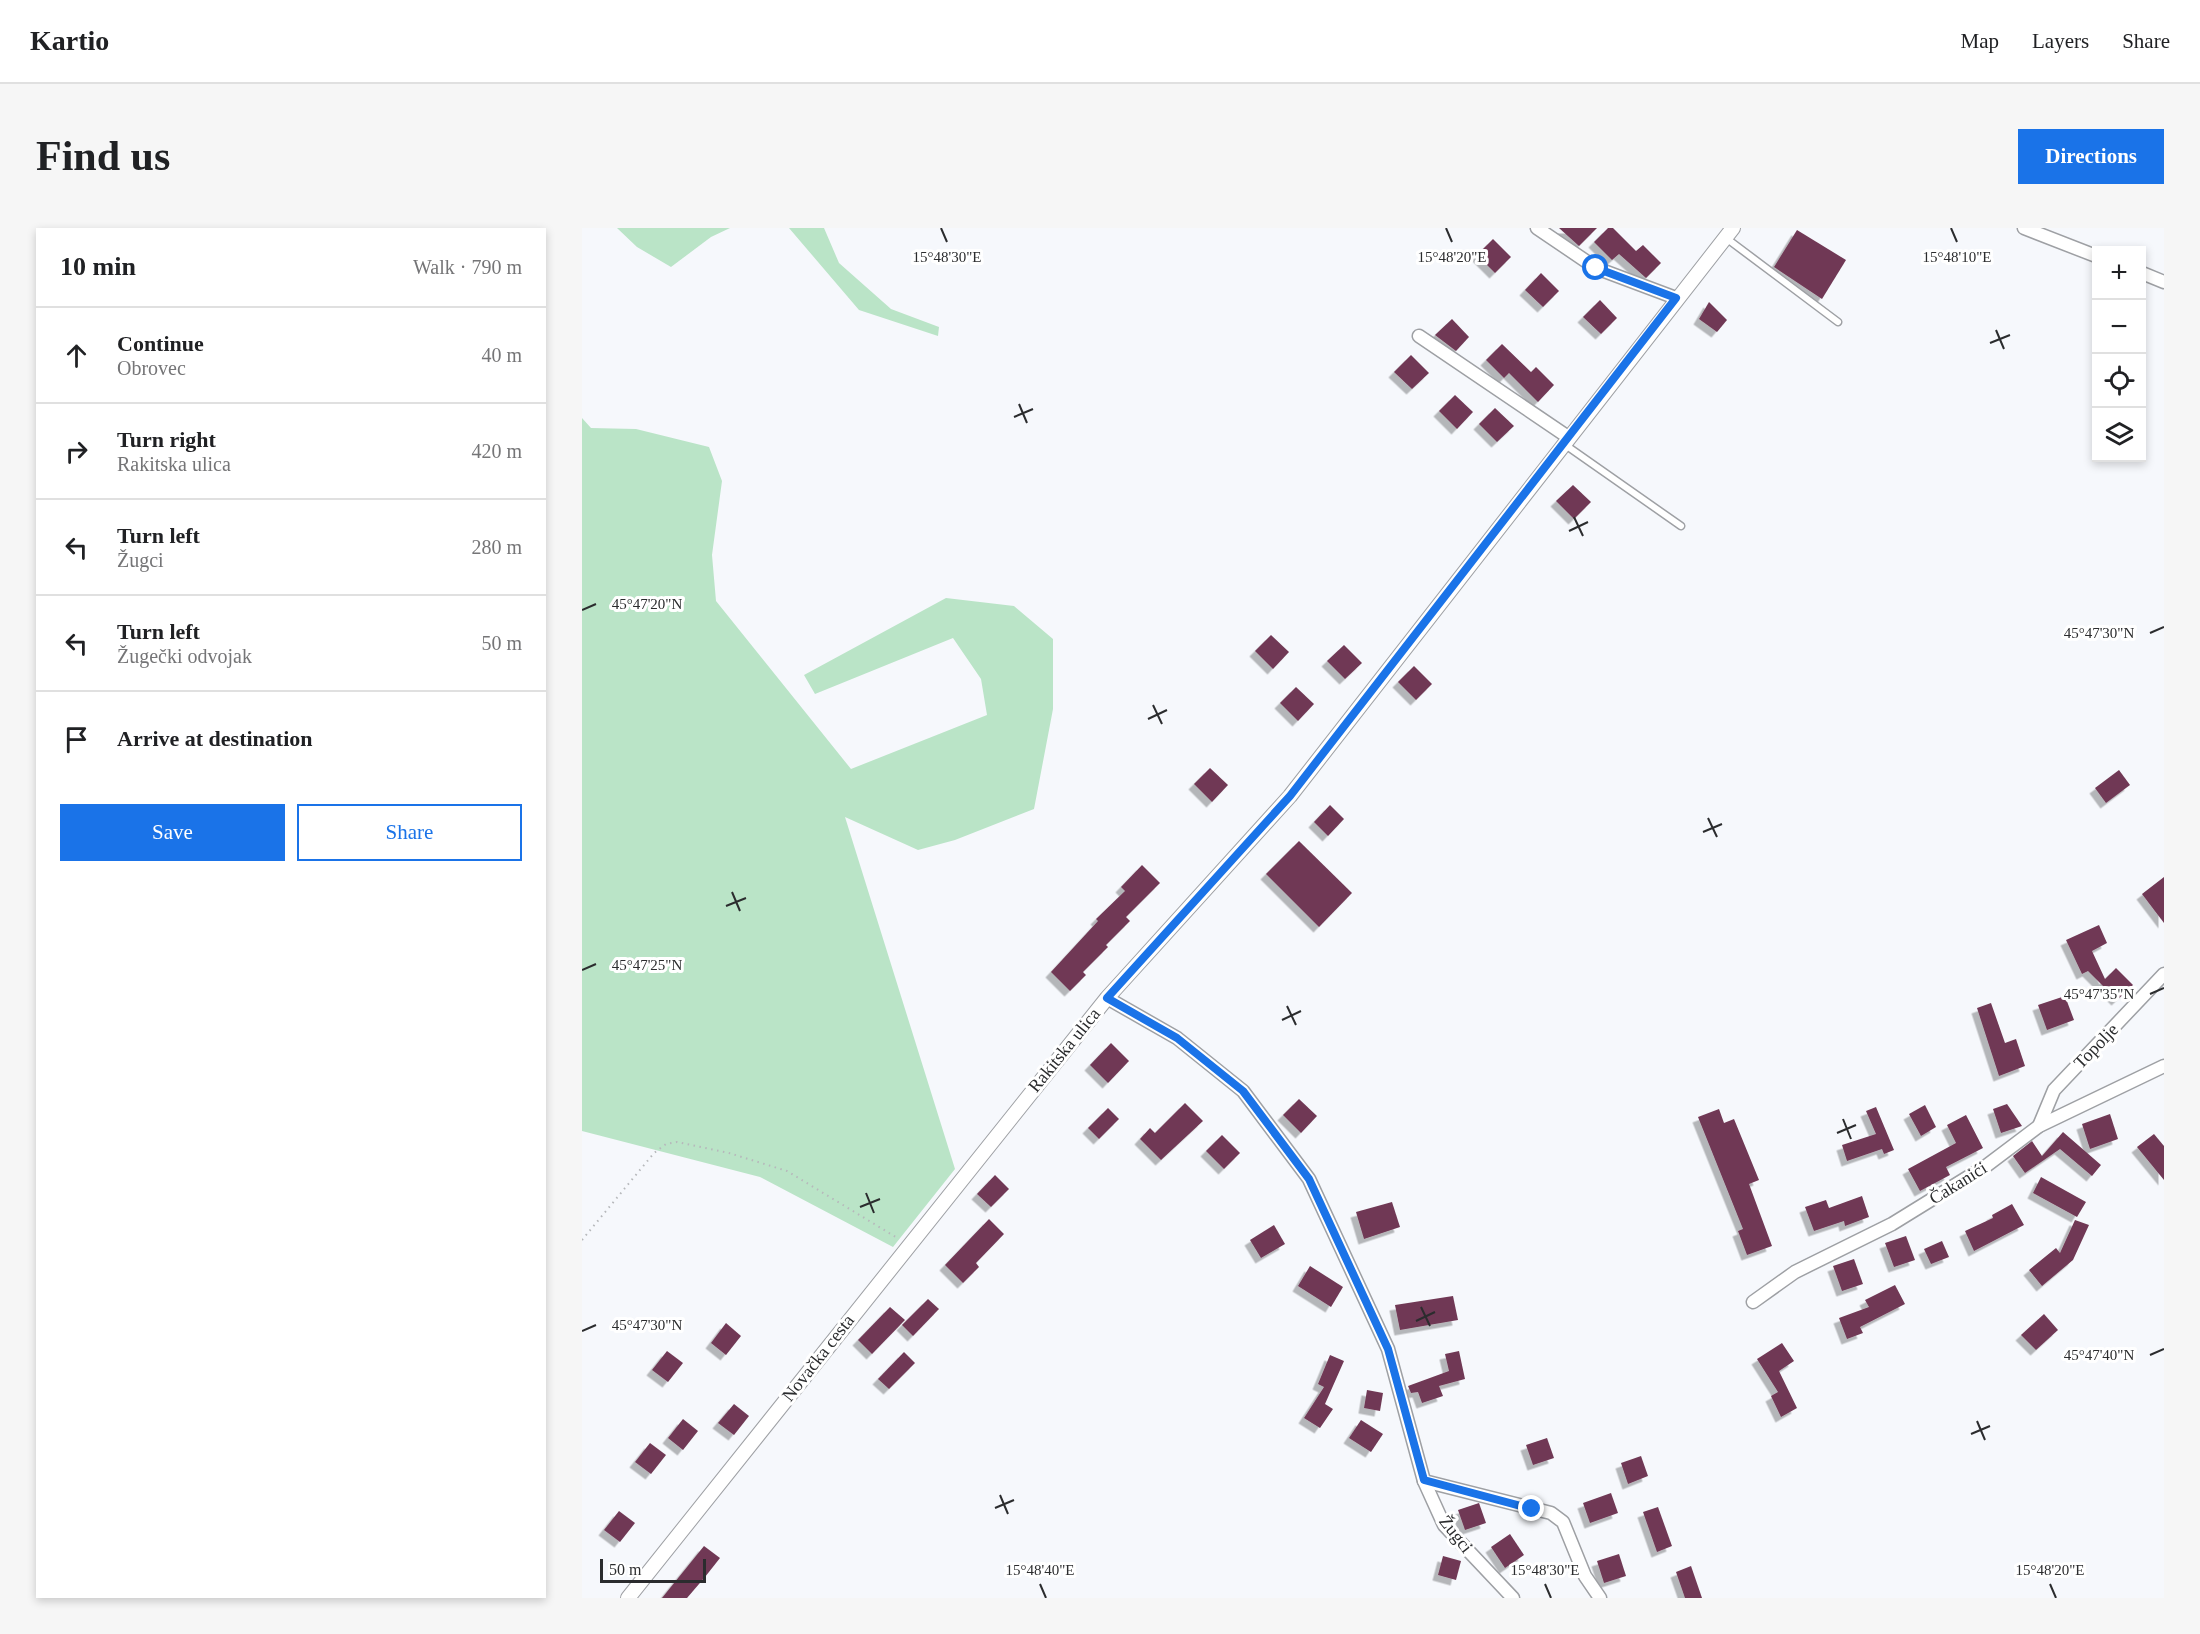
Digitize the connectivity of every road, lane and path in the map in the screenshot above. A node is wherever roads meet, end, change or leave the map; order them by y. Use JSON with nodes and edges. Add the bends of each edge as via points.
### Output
{"nodes":[{"id":1,"x":1537,"y":228,"type":"edge"},
{"id":2,"x":2024,"y":228,"type":"edge"},
{"id":3,"x":1729,"y":233,"type":"edge"},
{"id":4,"x":2092,"y":254,"type":"edge"},
{"id":5,"x":2146,"y":275,"type":"edge"},
{"id":6,"x":2164,"y":282,"type":"edge"},
{"id":7,"x":1676,"y":298,"type":"junction"},
{"id":8,"x":1838,"y":322,"type":"dead end"},
{"id":9,"x":1419,"y":336,"type":"dead end"},
{"id":10,"x":1566,"y":441,"type":"junction"},
{"id":11,"x":1681,"y":526,"type":"dead end"},
{"id":12,"x":2164,"y":974,"type":"edge"},
{"id":13,"x":1107,"y":998,"type":"junction"},
{"id":14,"x":2164,"y":1066,"type":"edge"},
{"id":15,"x":1009,"y":1119,"type":"joint"},
{"id":16,"x":2039,"y":1126,"type":"junction"},
{"id":17,"x":582,"y":1240,"type":"edge"},
{"id":18,"x":908,"y":1245,"type":"junction"},
{"id":19,"x":1753,"y":1302,"type":"dead end"},
{"id":20,"x":1424,"y":1480,"type":"junction"},
{"id":21,"x":628,"y":1598,"type":"edge"},
{"id":22,"x":1513,"y":1598,"type":"edge"},
{"id":23,"x":1600,"y":1598,"type":"edge"}],
"edges":[{"from":1,"to":7,"type":"street","via":[[1596,268]]},
{"from":2,"to":4,"type":"street"},
{"from":3,"to":7,"type":"street","name":"Rakitska ulica"},
{"from":3,"to":8,"type":"lane"},
{"from":5,"to":6,"type":"street"},
{"from":7,"to":10,"type":"street","name":"Rakitska ulica"},
{"from":9,"to":10,"type":"street"},
{"from":10,"to":11,"type":"lane"},
{"from":10,"to":13,"type":"street","name":"Rakitska ulica","via":[[1290,796]]},
{"from":12,"to":16,"type":"street","name":"Topolje","via":[[2054,1090]]},
{"from":13,"to":15,"type":"street","name":"Rakitska ulica"},
{"from":13,"to":20,"type":"street","name":"Žugci","via":[[1177,1038],[1243,1091],[1309,1179],[1388,1349]]},
{"from":14,"to":16,"type":"street","name":"Čakanići"},
{"from":15,"to":18,"type":"street","name":"Novačka cesta"},
{"from":16,"to":19,"type":"street","name":"Čakanići","via":[[1986,1166],[1892,1224],[1795,1272]]},
{"from":17,"to":18,"type":"path","via":[[654,1153],[677,1142],[787,1171]]},
{"from":18,"to":21,"type":"street","name":"Novačka cesta"},
{"from":20,"to":22,"type":"street","name":"Žugci","via":[[1444,1525]]},
{"from":20,"to":23,"type":"street","via":[[1551,1513],[1563,1521],[1585,1576]]}]}
